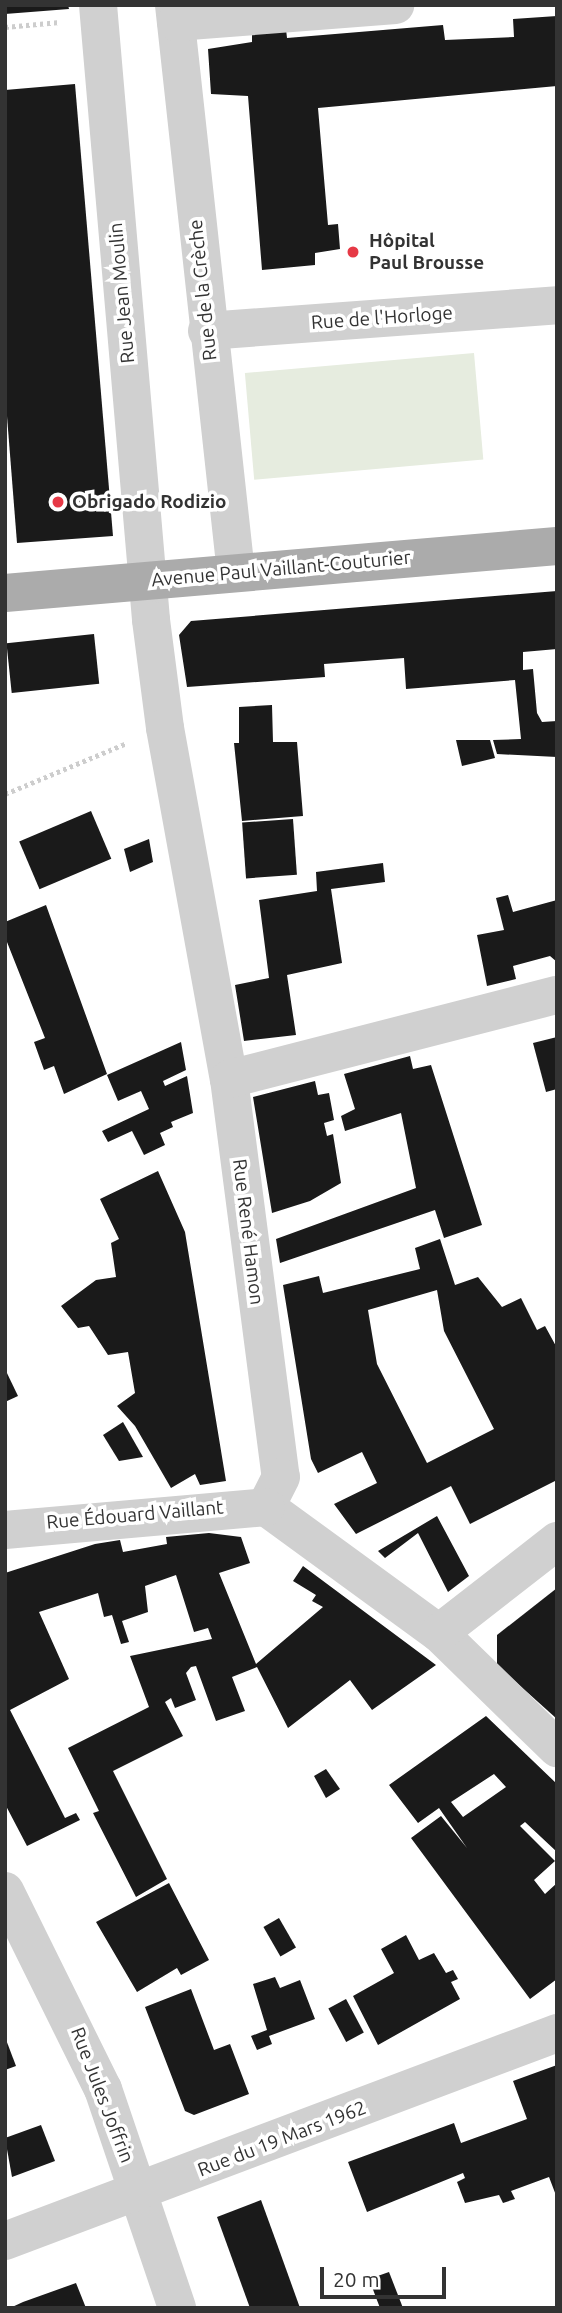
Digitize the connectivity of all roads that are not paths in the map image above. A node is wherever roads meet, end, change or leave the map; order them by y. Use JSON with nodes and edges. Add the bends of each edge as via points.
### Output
{"nodes":[{"id":1,"x":395,"y":5,"type":"edge"},
{"id":2,"x":99,"y":12,"type":"edge"},
{"id":3,"x":175,"y":14,"type":"edge"},
{"id":4,"x":557,"y":305,"type":"edge"},
{"id":5,"x":207,"y":331,"type":"junction"},
{"id":6,"x":557,"y":546,"type":"edge"},
{"id":7,"x":236,"y":573,"type":"junction"},
{"id":8,"x":147,"y":580,"type":"junction"},
{"id":9,"x":5,"y":593,"type":"edge"},
{"id":10,"x":557,"y":995,"type":"edge"},
{"id":11,"x":229,"y":1079,"type":"junction"},
{"id":12,"x":266,"y":1507,"type":"junction"},
{"id":13,"x":5,"y":1530,"type":"edge"},
{"id":14,"x":557,"y":1541,"type":"edge"},
{"id":15,"x":439,"y":1633,"type":"junction"},
{"id":16,"x":557,"y":1748,"type":"edge"},
{"id":17,"x":5,"y":1891,"type":"edge"},
{"id":18,"x":557,"y":2033,"type":"edge"},
{"id":19,"x":138,"y":2193,"type":"junction"},
{"id":20,"x":5,"y":2241,"type":"edge"},
{"id":21,"x":177,"y":2308,"type":"edge"}],
"edges":[{"from":1,"to":3,"type":"street"},
{"from":2,"to":8,"type":"street","name":"Rue Jean Moulin"},
{"from":3,"to":5,"type":"street","name":"Rue de la Crèche"},
{"from":4,"to":5,"type":"street","name":"Rue de l'Horloge"},
{"from":5,"to":7,"type":"street","name":"Rue de la Crèche"},
{"from":6,"to":7,"type":"main road","name":"Avenue Paul Vaillant-Couturier"},
{"from":7,"to":8,"type":"main road","name":"Avenue Paul Vaillant-Couturier"},
{"from":8,"to":9,"type":"main road","name":"Avenue Paul Vaillant-Couturier"},
{"from":8,"to":11,"type":"street","name":"Rue René Hamon","via":[[165,728]]},
{"from":10,"to":11,"type":"street"},
{"from":11,"to":12,"type":"street","name":"Rue René Hamon","via":[[281,1477]]},
{"from":12,"to":13,"type":"street","name":"Rue Édouard Vaillant"},
{"from":12,"to":15,"type":"street"},
{"from":14,"to":15,"type":"street"},
{"from":15,"to":16,"type":"street"},
{"from":17,"to":19,"type":"street","name":"Rue Jules Joffrin","via":[[98,2078]]},
{"from":18,"to":19,"type":"street","name":"Rue du 19 Mars 1962"},
{"from":19,"to":20,"type":"street","name":"Rue du 19 Mars 1962"},
{"from":19,"to":21,"type":"street","name":"Rue Jules Joffrin"}]}
